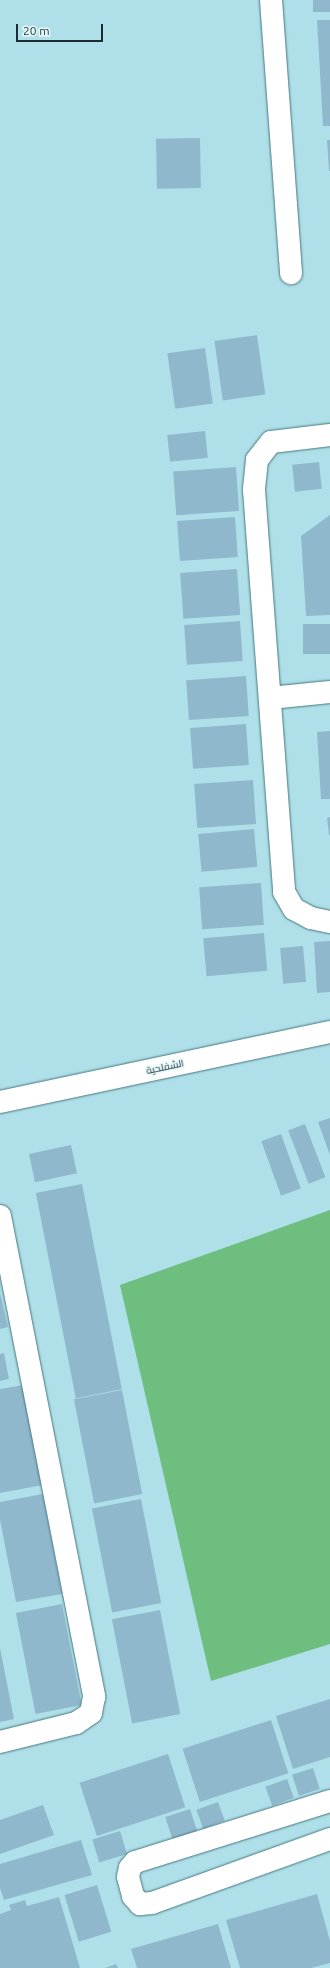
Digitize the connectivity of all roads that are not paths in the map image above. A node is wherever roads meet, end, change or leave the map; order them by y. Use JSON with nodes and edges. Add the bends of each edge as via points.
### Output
{"nodes":[{"id":1,"x":271,"y":0,"type":"edge"},
{"id":2,"x":291,"y":273,"type":"dead end"},
{"id":3,"x":330,"y":435,"type":"edge"},
{"id":4,"x":330,"y":692,"type":"edge"},
{"id":5,"x":270,"y":698,"type":"junction"},
{"id":6,"x":330,"y":922,"type":"edge"},
{"id":7,"x":330,"y":1032,"type":"edge"},
{"id":8,"x":0,"y":1102,"type":"edge"},
{"id":9,"x":0,"y":1216,"type":"edge"},
{"id":10,"x":0,"y":1742,"type":"edge"},
{"id":11,"x":330,"y":1801,"type":"edge"},
{"id":12,"x":330,"y":1839,"type":"edge"}],
"edges":[{"from":1,"to":2,"type":"street"},
{"from":3,"to":5,"type":"street","via":[[271,442],[257,460],[254,490]]},
{"from":4,"to":5,"type":"street"},
{"from":5,"to":6,"type":"street","via":[[284,892],[294,909],[311,918]]},
{"from":7,"to":8,"type":"street","name":"الشفلحية"},
{"from":9,"to":10,"type":"street","via":[[94,1697],[91,1713],[76,1723]]},
{"from":11,"to":12,"type":"street","via":[[135,1862],[128,1877],[133,1896],[140,1904],[152,1903]]}]}
